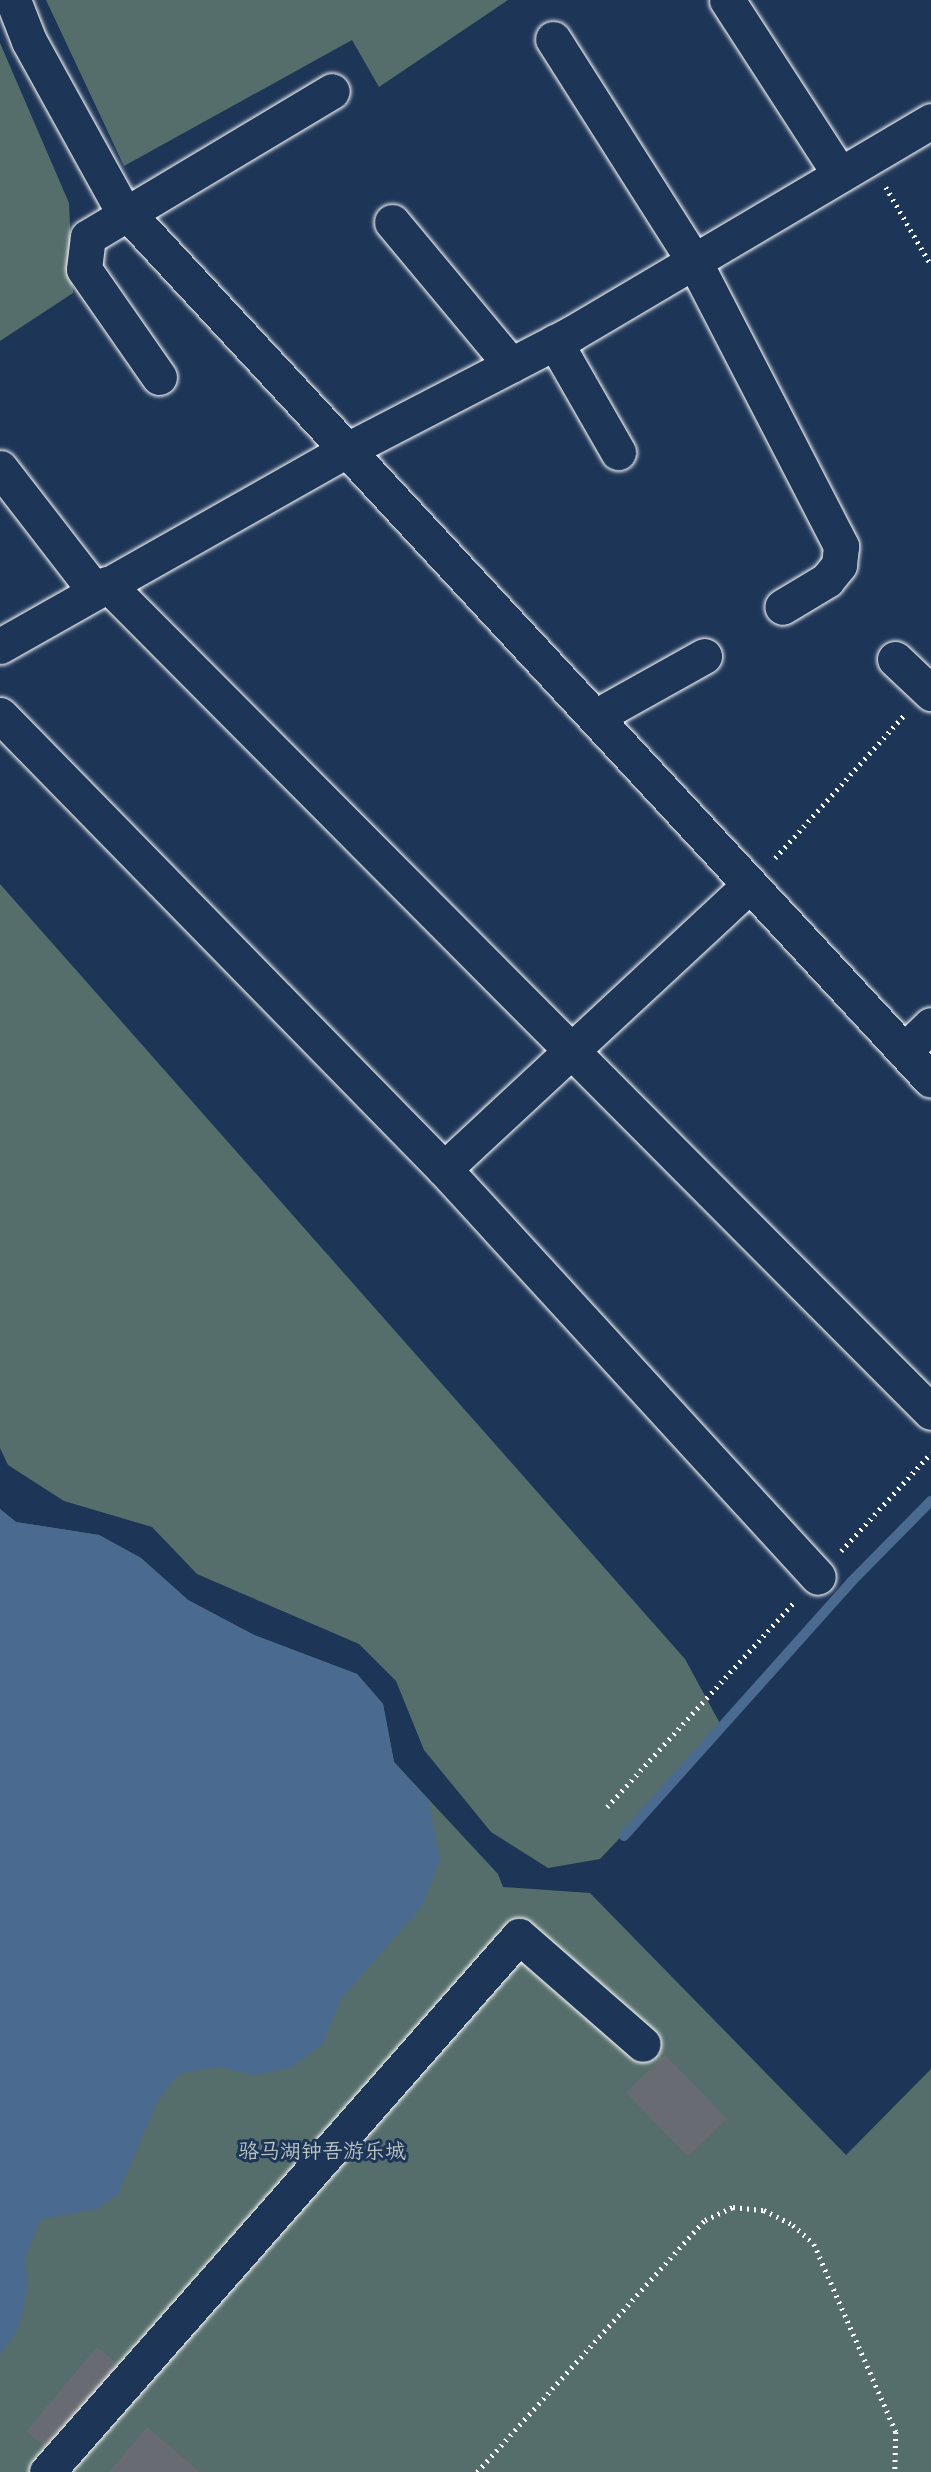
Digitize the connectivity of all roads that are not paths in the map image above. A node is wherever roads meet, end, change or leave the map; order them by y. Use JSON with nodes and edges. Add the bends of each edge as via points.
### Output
{"nodes":[{"id":1,"x":13,"y":0,"type":"edge"},
{"id":2,"x":727,"y":0,"type":"edge"},
{"id":3,"x":553,"y":39,"type":"dead end"},
{"id":4,"x":332,"y":91,"type":"dead end"},
{"id":5,"x":931,"y":121,"type":"edge"},
{"id":6,"x":854,"y":167,"type":"junction"},
{"id":7,"x":128,"y":213,"type":"junction"},
{"id":8,"x":393,"y":222,"type":"dead end"},
{"id":9,"x":694,"y":261,"type":"junction"},
{"id":10,"x":555,"y":342,"type":"junction"},
{"id":11,"x":511,"y":365,"type":"junction"},
{"id":12,"x":159,"y":377,"type":"dead end"},
{"id":13,"x":347,"y":450,"type":"junction"},
{"id":14,"x":618,"y":452,"type":"dead end"},
{"id":15,"x":0,"y":468,"type":"edge"},
{"id":16,"x":101,"y":588,"type":"junction"},
{"id":17,"x":782,"y":607,"type":"dead end"},
{"id":18,"x":0,"y":646,"type":"edge"},
{"id":19,"x":704,"y":656,"type":"dead end"},
{"id":20,"x":895,"y":659,"type":"dead end"},
{"id":21,"x":930,"y":692,"type":"edge"},
{"id":22,"x":0,"y":715,"type":"edge"},
{"id":23,"x":595,"y":718,"type":"junction"},
{"id":24,"x":750,"y":885,"type":"junction"},
{"id":25,"x":931,"y":1025,"type":"edge"},
{"id":26,"x":904,"y":1051,"type":"junction"},
{"id":27,"x":573,"y":1052,"type":"junction"},
{"id":28,"x":931,"y":1080,"type":"edge"},
{"id":29,"x":444,"y":1168,"type":"junction"},
{"id":30,"x":931,"y":1412,"type":"edge"},
{"id":31,"x":818,"y":1577,"type":"road end"},
{"id":32,"x":643,"y":2044,"type":"dead end"},
{"id":33,"x":47,"y":2472,"type":"edge"}],
"edges":[{"from":1,"to":7,"type":"street","via":[[29,41]]},
{"from":2,"to":6,"type":"street"},
{"from":3,"to":9,"type":"street"},
{"from":4,"to":7,"type":"street"},
{"from":5,"to":6,"type":"street"},
{"from":6,"to":9,"type":"street"},
{"from":7,"to":12,"type":"street","via":[[88,237],[84,269]]},
{"from":7,"to":13,"type":"street"},
{"from":8,"to":11,"type":"street"},
{"from":9,"to":10,"type":"street"},
{"from":9,"to":17,"type":"street","via":[[841,546],[839,565],[827,580]]},
{"from":10,"to":11,"type":"street"},
{"from":10,"to":14,"type":"street"},
{"from":11,"to":13,"type":"street"},
{"from":13,"to":16,"type":"street"},
{"from":13,"to":23,"type":"street"},
{"from":15,"to":16,"type":"street"},
{"from":16,"to":18,"type":"street"},
{"from":16,"to":27,"type":"street"},
{"from":19,"to":23,"type":"street"},
{"from":20,"to":21,"type":"street"},
{"from":22,"to":29,"type":"street"},
{"from":23,"to":24,"type":"street"},
{"from":24,"to":26,"type":"street"},
{"from":24,"to":27,"type":"street"},
{"from":25,"to":26,"type":"street"},
{"from":26,"to":28,"type":"street"},
{"from":27,"to":29,"type":"street"},
{"from":27,"to":30,"type":"street"},
{"from":29,"to":31,"type":"street"},
{"from":32,"to":33,"type":"street","via":[[519,1936]]}]}
